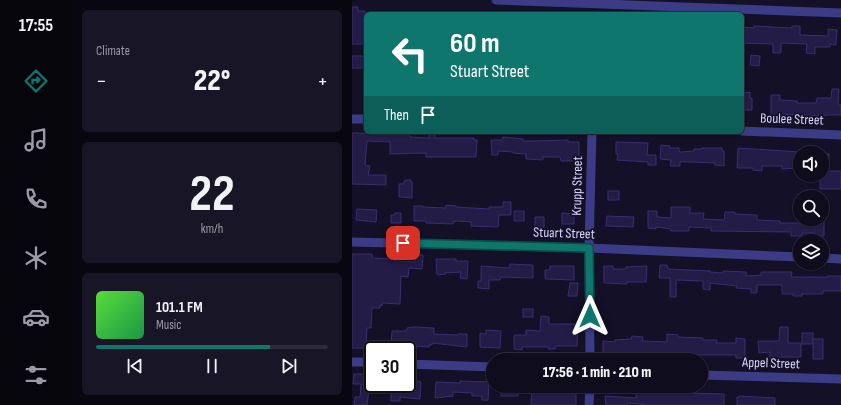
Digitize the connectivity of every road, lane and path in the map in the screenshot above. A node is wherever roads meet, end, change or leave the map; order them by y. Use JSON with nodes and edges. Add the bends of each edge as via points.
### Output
{"nodes":[{"id":1,"x":496,"y":0,"type":"edge"},
{"id":2,"x":639,"y":3,"type":"edge"},
{"id":3,"x":841,"y":13,"type":"edge"},
{"id":4,"x":352,"y":119,"type":"edge"},
{"id":5,"x":364,"y":119,"type":"edge"},
{"id":6,"x":744,"y":132,"type":"edge"},
{"id":7,"x":592,"y":134,"type":"edge"},
{"id":8,"x":841,"y":135,"type":"edge"},
{"id":9,"x":352,"y":242,"type":"edge"},
{"id":10,"x":589,"y":248,"type":"junction"},
{"id":11,"x":793,"y":257,"type":"edge"},
{"id":12,"x":829,"y":258,"type":"edge"},
{"id":13,"x":841,"y":259,"type":"edge"},
{"id":14,"x":590,"y":353,"type":"edge"},
{"id":15,"x":352,"y":362,"type":"edge"},
{"id":16,"x":364,"y":362,"type":"edge"},
{"id":17,"x":416,"y":364,"type":"edge"},
{"id":18,"x":486,"y":367,"type":"edge"},
{"id":19,"x":708,"y":375,"type":"edge"},
{"id":20,"x":841,"y":379,"type":"edge"},
{"id":21,"x":590,"y":393,"type":"edge"},
{"id":22,"x":590,"y":405,"type":"edge"}],
"edges":[{"from":1,"to":2,"type":"street"},
{"from":2,"to":3,"type":"street"},
{"from":4,"to":5,"type":"street"},
{"from":6,"to":8,"type":"street","name":"Boulee Street"},
{"from":7,"to":10,"type":"street","name":"Krupp Street"},
{"from":9,"to":10,"type":"street","name":"Stuart Street"},
{"from":10,"to":11,"type":"street","name":"Stuart Street"},
{"from":10,"to":14,"type":"street","name":"Krupp Street"},
{"from":12,"to":13,"type":"street"},
{"from":15,"to":16,"type":"street"},
{"from":17,"to":18,"type":"street"},
{"from":19,"to":20,"type":"street","name":"Appel Street"},
{"from":21,"to":22,"type":"street"}]}
